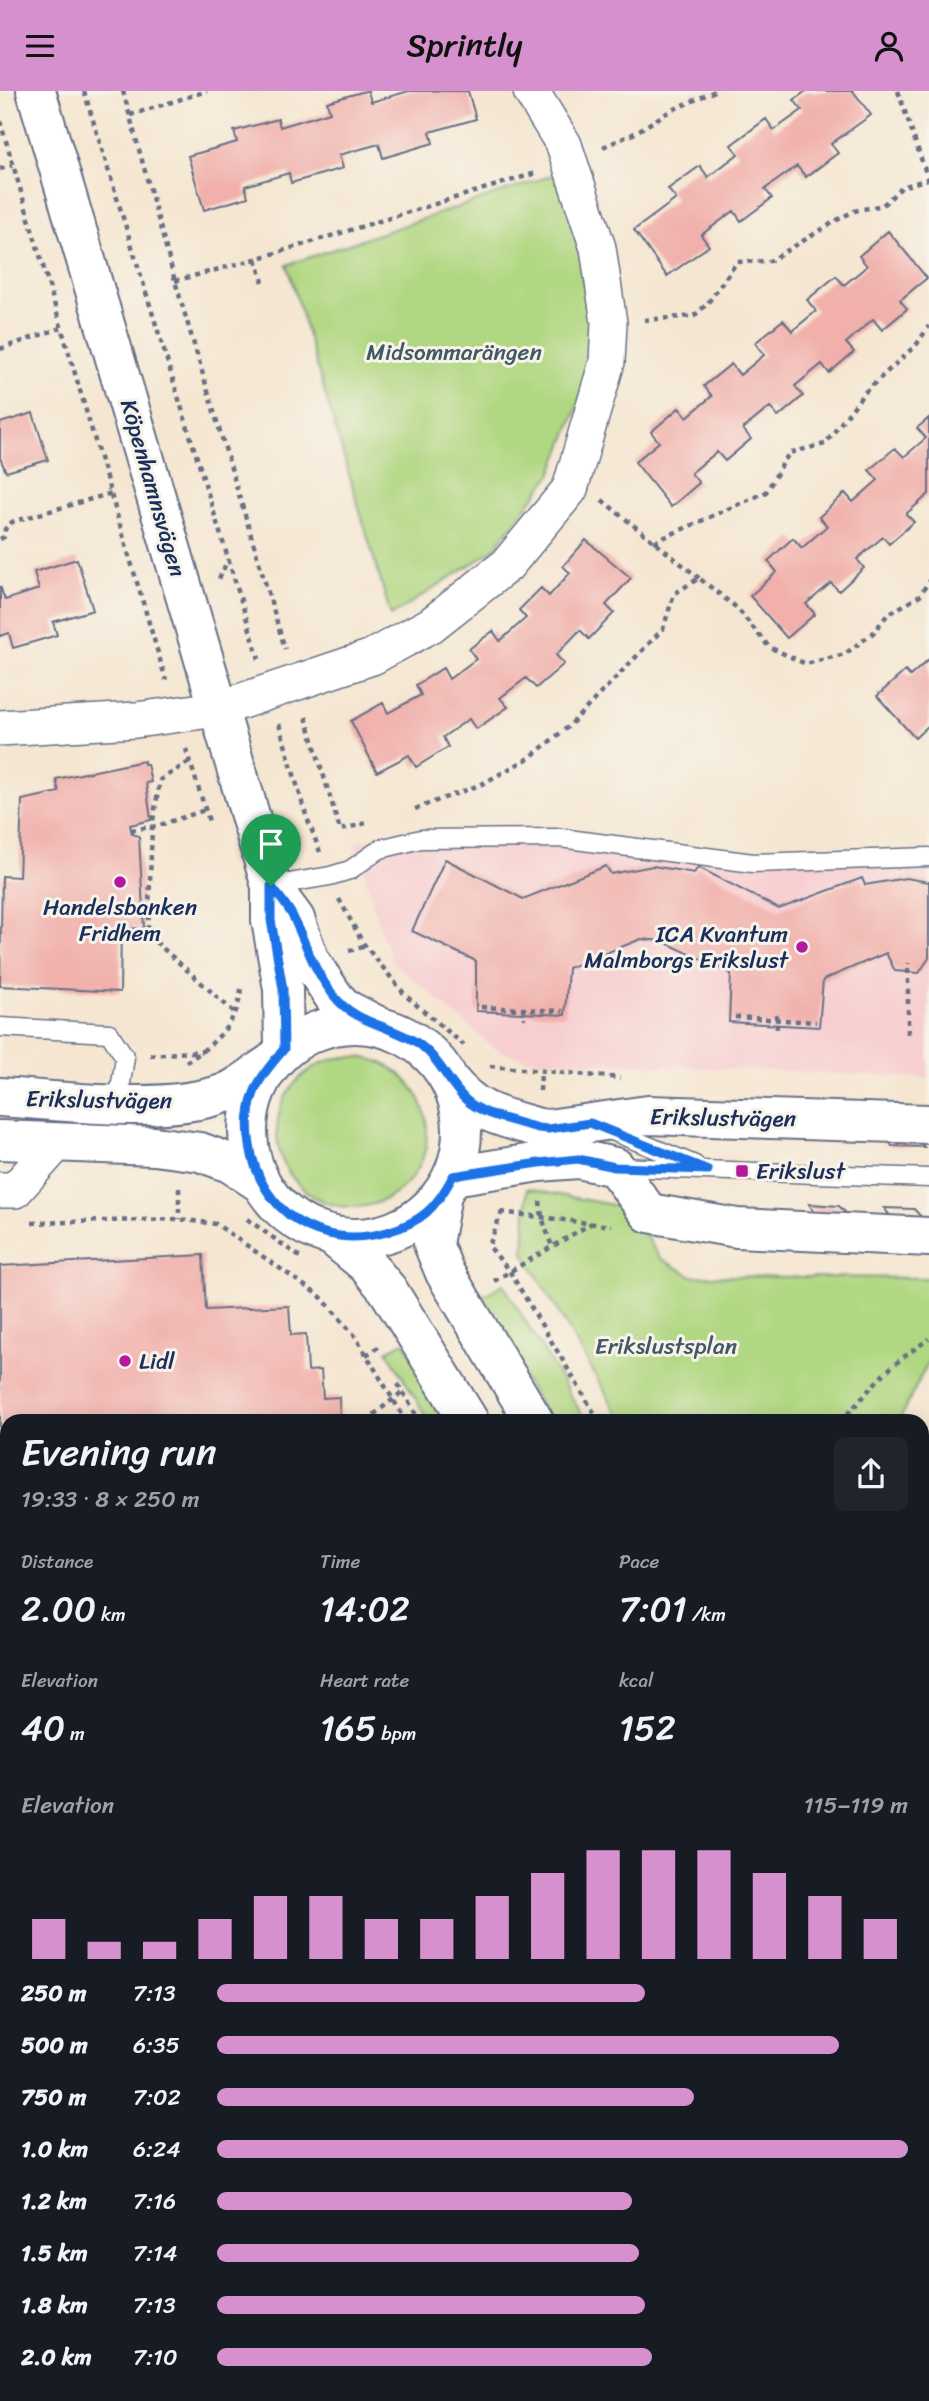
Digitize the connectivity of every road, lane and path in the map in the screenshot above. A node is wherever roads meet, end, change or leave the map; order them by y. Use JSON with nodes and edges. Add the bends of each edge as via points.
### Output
{"nodes":[{"id":1,"x":36,"y":91,"type":"edge"},
{"id":2,"x":83,"y":91,"type":"edge"},
{"id":3,"x":206,"y":91,"type":"edge"},
{"id":4,"x":531,"y":91,"type":"edge"},
{"id":5,"x":715,"y":91,"type":"edge"},
{"id":6,"x":898,"y":91,"type":"edge"},
{"id":7,"x":130,"y":115,"type":"dead end"},
{"id":8,"x":0,"y":121,"type":"edge"},
{"id":9,"x":570,"y":162,"type":"junction"},
{"id":10,"x":13,"y":165,"type":"junction"},
{"id":11,"x":0,"y":169,"type":"edge"},
{"id":12,"x":928,"y":181,"type":"edge"},
{"id":13,"x":503,"y":185,"type":"dead end"},
{"id":14,"x":256,"y":259,"type":"junction"},
{"id":15,"x":175,"y":281,"type":"dead end"},
{"id":16,"x":263,"y":282,"type":"dead end"},
{"id":17,"x":609,"y":323,"type":"junction"},
{"id":18,"x":929,"y":326,"type":"edge"},
{"id":19,"x":61,"y":328,"type":"junction"},
{"id":20,"x":0,"y":349,"type":"edge"},
{"id":21,"x":574,"y":477,"type":"junction"},
{"id":22,"x":112,"y":493,"type":"junction"},
{"id":23,"x":0,"y":539,"type":"edge"},
{"id":24,"x":654,"y":542,"type":"junction"},
{"id":25,"x":699,"y":578,"type":"dead end"},
{"id":26,"x":164,"y":673,"type":"dead end"},
{"id":27,"x":269,"y":692,"type":"junction"},
{"id":28,"x":218,"y":709,"type":"junction"},
{"id":29,"x":177,"y":715,"type":"junction"},
{"id":30,"x":0,"y":728,"type":"edge"},
{"id":31,"x":189,"y":762,"type":"junction"},
{"id":32,"x":205,"y":810,"type":"junction"},
{"id":33,"x":209,"y":822,"type":"dead end"},
{"id":34,"x":152,"y":827,"type":"junction"},
{"id":35,"x":131,"y":830,"type":"dead end"},
{"id":36,"x":929,"y":857,"type":"edge"},
{"id":37,"x":271,"y":886,"type":"junction"},
{"id":38,"x":121,"y":935,"type":"dead end"},
{"id":39,"x":148,"y":935,"type":"junction"},
{"id":40,"x":908,"y":963,"type":"dead end"},
{"id":41,"x":244,"y":978,"type":"dead end"},
{"id":42,"x":406,"y":996,"type":"dead end"},
{"id":43,"x":481,"y":1007,"type":"dead end"},
{"id":44,"x":523,"y":1008,"type":"junction"},
{"id":45,"x":563,"y":1011,"type":"dead end"},
{"id":46,"x":235,"y":1013,"type":"junction"},
{"id":47,"x":735,"y":1017,"type":"dead end"},
{"id":48,"x":776,"y":1017,"type":"junction"},
{"id":49,"x":524,"y":1019,"type":"dead end"},
{"id":50,"x":816,"y":1022,"type":"dead end"},
{"id":51,"x":376,"y":1025,"type":"junction"},
{"id":52,"x":0,"y":1027,"type":"edge"},
{"id":53,"x":776,"y":1030,"type":"dead end"},
{"id":54,"x":908,"y":1034,"type":"dead end"},
{"id":55,"x":205,"y":1051,"type":"dead end"},
{"id":56,"x":278,"y":1056,"type":"junction"},
{"id":57,"x":483,"y":1060,"type":"dead end"},
{"id":58,"x":461,"y":1066,"type":"junction"},
{"id":59,"x":624,"y":1078,"type":"dead end"},
{"id":60,"x":0,"y":1097,"type":"edge"},
{"id":61,"x":118,"y":1103,"type":"junction"},
{"id":62,"x":590,"y":1123,"type":"junction"},
{"id":63,"x":929,"y":1124,"type":"edge"},
{"id":64,"x":0,"y":1140,"type":"edge"},
{"id":65,"x":58,"y":1142,"type":"junction"},
{"id":66,"x":615,"y":1167,"type":"junction"},
{"id":67,"x":708,"y":1170,"type":"junction"},
{"id":68,"x":179,"y":1176,"type":"dead end"},
{"id":69,"x":929,"y":1178,"type":"edge"},
{"id":70,"x":447,"y":1188,"type":"junction"},
{"id":71,"x":0,"y":1191,"type":"edge"},
{"id":72,"x":540,"y":1191,"type":"dead end"},
{"id":73,"x":250,"y":1197,"type":"junction"},
{"id":74,"x":506,"y":1203,"type":"dead end"},
{"id":75,"x":179,"y":1219,"type":"junction"},
{"id":76,"x":28,"y":1223,"type":"dead end"},
{"id":77,"x":593,"y":1223,"type":"dead end"},
{"id":78,"x":929,"y":1237,"type":"edge"},
{"id":79,"x":552,"y":1247,"type":"junction"},
{"id":80,"x":319,"y":1249,"type":"junction"},
{"id":81,"x":510,"y":1272,"type":"junction"},
{"id":82,"x":929,"y":1339,"type":"edge"},
{"id":83,"x":402,"y":1392,"type":"dead end"},
{"id":84,"x":392,"y":1399,"type":"junction"},
{"id":85,"x":374,"y":1414,"type":"edge"},
{"id":86,"x":402,"y":1414,"type":"edge"},
{"id":87,"x":465,"y":1414,"type":"edge"},
{"id":88,"x":530,"y":1414,"type":"edge"},
{"id":89,"x":596,"y":1414,"type":"edge"},
{"id":90,"x":848,"y":1414,"type":"edge"}],
"edges":[{"from":1,"to":28,"type":"street","name":"Köpenhamnsvägen"},
{"from":2,"to":27,"type":"path"},
{"from":3,"to":7,"type":"path"},
{"from":4,"to":9,"type":"street"},
{"from":5,"to":9,"type":"path"},
{"from":6,"to":12,"type":"path"},
{"from":8,"to":10,"type":"path"},
{"from":9,"to":17,"type":"street","via":[[597,248]]},
{"from":10,"to":11,"type":"path"},
{"from":10,"to":19,"type":"path"},
{"from":12,"to":17,"type":"path","via":[[902,187],[883,205],[854,211],[770,261],[737,262],[694,316]]},
{"from":13,"to":14,"type":"path"},
{"from":14,"to":15,"type":"path"},
{"from":14,"to":16,"type":"path"},
{"from":17,"to":21,"type":"street","via":[[607,362]]},
{"from":18,"to":24,"type":"path","via":[[917,344],[864,393],[825,445],[789,453],[766,492]]},
{"from":19,"to":20,"type":"path"},
{"from":19,"to":22,"type":"path"},
{"from":21,"to":24,"type":"path"},
{"from":21,"to":27,"type":"street","via":[[570,489],[507,565],[431,625],[372,657]]},
{"from":22,"to":23,"type":"path","via":[[12,522]]},
{"from":22,"to":26,"type":"path"},
{"from":24,"to":25,"type":"path"},
{"from":27,"to":28,"type":"street"},
{"from":28,"to":29,"type":"street"},
{"from":28,"to":37,"type":"street","name":"Köpenhamnsvägen"},
{"from":29,"to":30,"type":"street"},
{"from":29,"to":31,"type":"path"},
{"from":31,"to":32,"type":"path"},
{"from":31,"to":34,"type":"path","via":[[160,779]]},
{"from":32,"to":33,"type":"path"},
{"from":32,"to":34,"type":"path"},
{"from":34,"to":35,"type":"path"},
{"from":34,"to":39,"type":"path"},
{"from":36,"to":37,"type":"lane","via":[[753,863],[560,838],[421,839],[380,849],[350,870]]},
{"from":37,"to":51,"type":"street","name":"Köpenhamnsvägen","via":[[295,919],[310,961],[334,997],[345,1009]]},
{"from":37,"to":56,"type":"street","name":"Köpenhamnsvägen","via":[[271,920],[283,989]]},
{"from":38,"to":39,"type":"path"},
{"from":39,"to":46,"type":"path"},
{"from":40,"to":54,"type":"path"},
{"from":41,"to":46,"type":"path"},
{"from":42,"to":58,"type":"path"},
{"from":43,"to":44,"type":"path"},
{"from":44,"to":45,"type":"path"},
{"from":44,"to":49,"type":"path"},
{"from":46,"to":55,"type":"path"},
{"from":47,"to":48,"type":"path"},
{"from":48,"to":50,"type":"path"},
{"from":48,"to":53,"type":"path"},
{"from":51,"to":56,"type":"street","name":"Köpenhamnsvägen","via":[[344,1024],[312,1032]]},
{"from":51,"to":58,"type":"street","name":"Köpenhamnsvägen","via":[[419,1044],[436,1060]]},
{"from":52,"to":61,"type":"lane","via":[[109,1033],[125,1057]]},
{"from":56,"to":61,"type":"street","name":"Erikslustvägen","via":[[227,1093],[153,1105]]},
{"from":56,"to":73,"type":"street","name":"Köpenhamnsvägen","via":[[254,1093],[247,1127]]},
{"from":57,"to":59,"type":"path","via":[[493,1067]]},
{"from":58,"to":62,"type":"street","name":"Erikslustvägen","via":[[466,1099],[480,1109],[548,1129]]},
{"from":58,"to":70,"type":"street","name":"Köpenhamnsvägen","via":[[462,1144]]},
{"from":60,"to":61,"type":"street","name":"Erikslustvägen"},
{"from":62,"to":63,"type":"street","name":"Erikslustvägen","via":[[648,1115]]},
{"from":62,"to":67,"type":"lane"},
{"from":64,"to":65,"type":"street","name":"Erikslustvägen"},
{"from":65,"to":71,"type":"street","name":"Erikslustvägen","via":[[15,1190]]},
{"from":65,"to":73,"type":"street","name":"Erikslustvägen","via":[[200,1152],[230,1163]]},
{"from":66,"to":67,"type":"lane"},
{"from":66,"to":70,"type":"street","via":[[578,1159],[539,1163]]},
{"from":66,"to":78,"type":"street","via":[[649,1213],[737,1228]]},
{"from":67,"to":69,"type":"lane"},
{"from":68,"to":75,"type":"path"},
{"from":70,"to":80,"type":"street","name":"Köpenhamnsvägen","via":[[424,1215],[403,1227]]},
{"from":70,"to":88,"type":"street","name":"Köpenhamnsvägen","via":[[433,1244]]},
{"from":72,"to":79,"type":"path"},
{"from":73,"to":80,"type":"path"},
{"from":73,"to":80,"type":"street","name":"Köpenhamnsvägen","via":[[306,1227]]},
{"from":74,"to":81,"type":"path","via":[[489,1246]]},
{"from":75,"to":76,"type":"path"},
{"from":75,"to":84,"type":"path","via":[[216,1224],[321,1297],[355,1336]]},
{"from":77,"to":79,"type":"path"},
{"from":79,"to":81,"type":"path"},
{"from":80,"to":87,"type":"street","name":"Köpenhamnsvägen","via":[[366,1264],[388,1290]]},
{"from":81,"to":89,"type":"path"},
{"from":82,"to":90,"type":"path","via":[[884,1374]]},
{"from":83,"to":84,"type":"path"},
{"from":84,"to":85,"type":"path"},
{"from":84,"to":86,"type":"path"}]}
